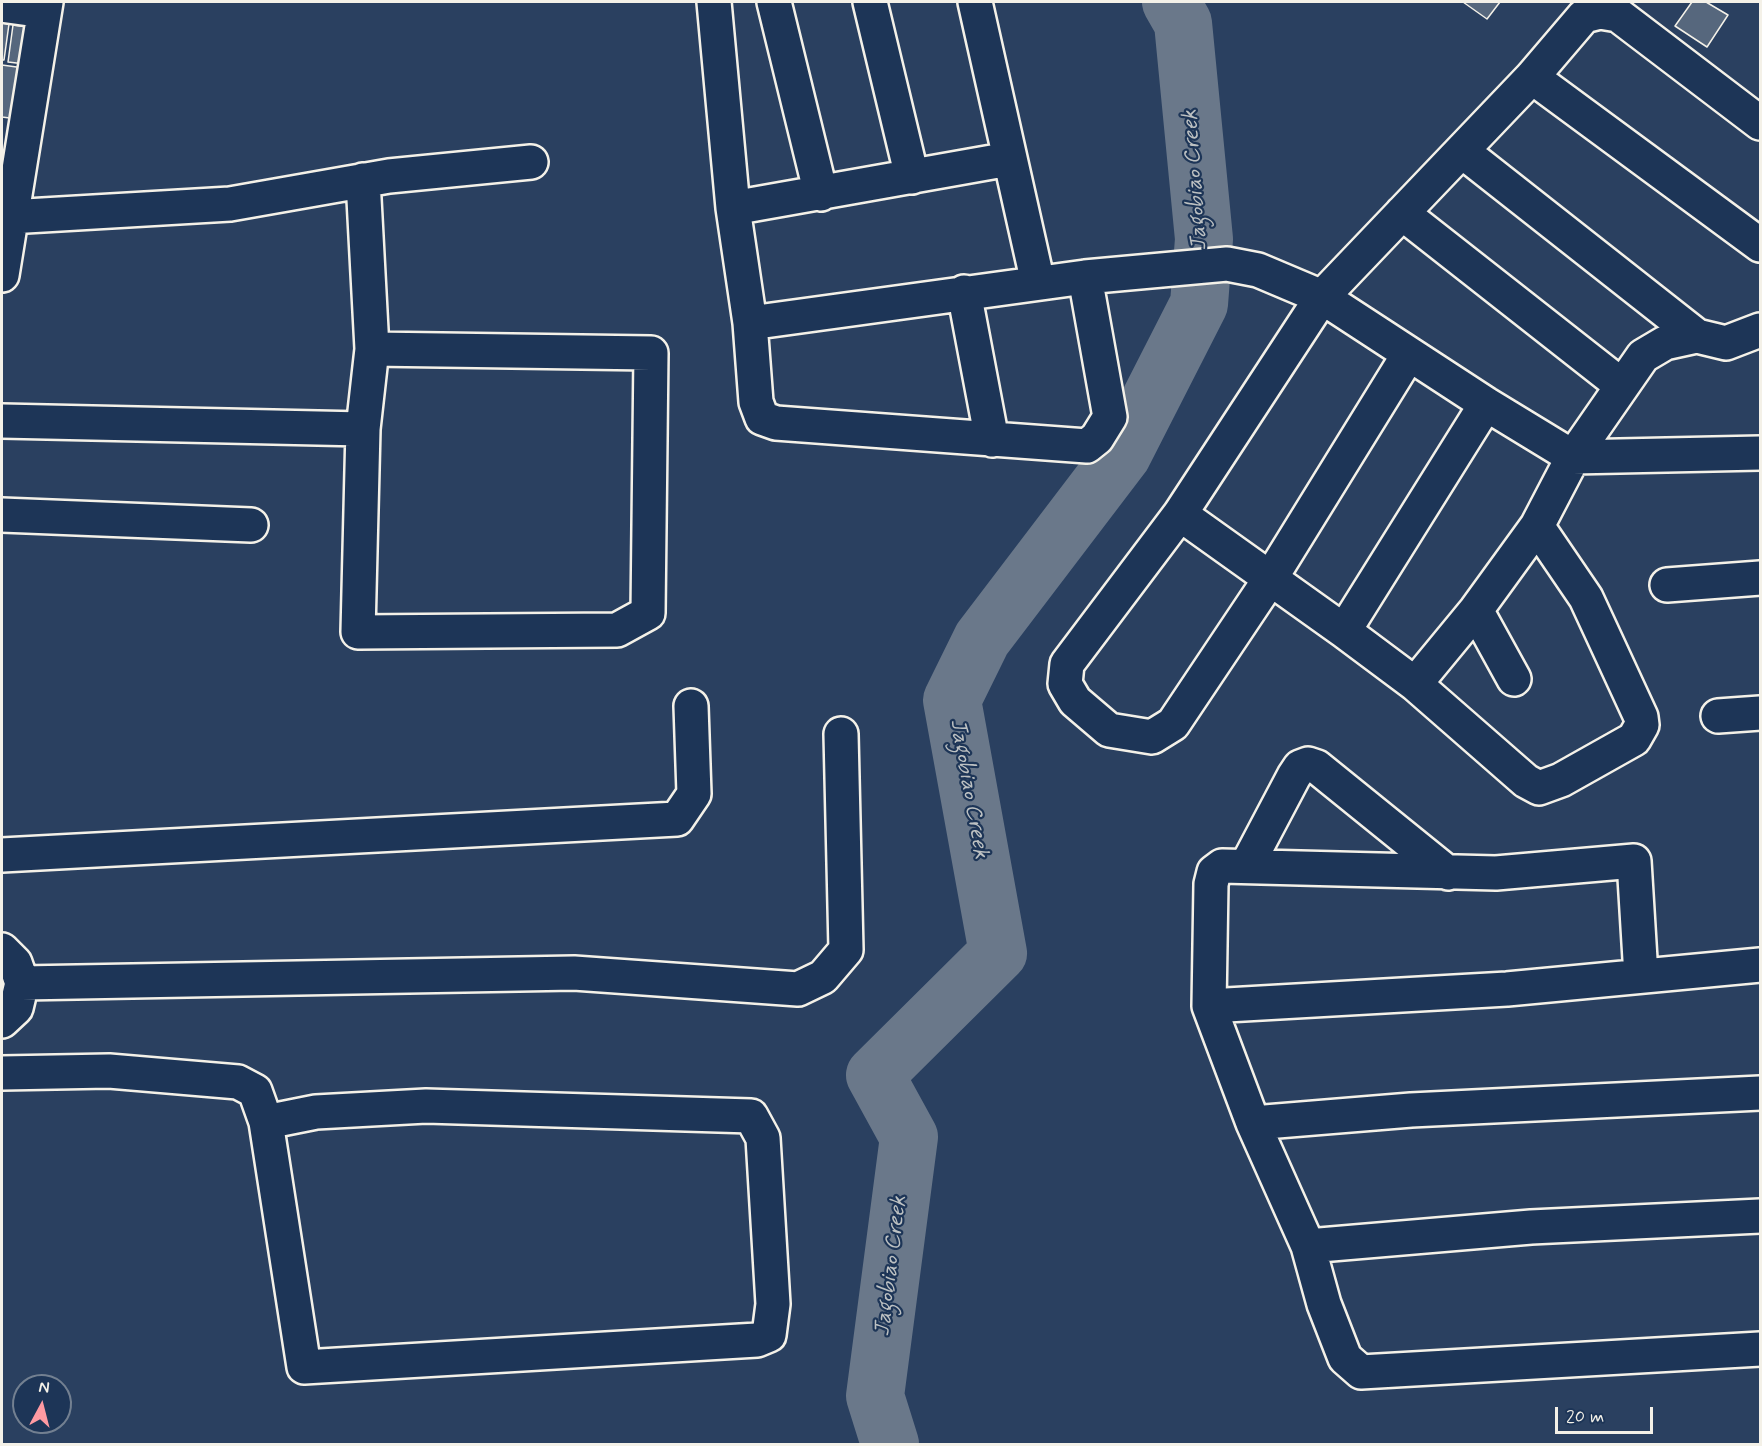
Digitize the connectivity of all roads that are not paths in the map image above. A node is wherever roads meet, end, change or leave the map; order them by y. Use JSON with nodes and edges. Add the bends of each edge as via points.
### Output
{"nodes":[{"id":1,"x":714,"y":2,"type":"edge"},
{"id":2,"x":774,"y":2,"type":"edge"},
{"id":3,"x":870,"y":2,"type":"edge"},
{"id":4,"x":975,"y":2,"type":"edge"},
{"id":5,"x":2,"y":5,"type":"edge"},
{"id":6,"x":45,"y":6,"type":"edge"},
{"id":7,"x":1532,"y":76,"type":"junction"},
{"id":8,"x":13,"y":123,"type":"edge"},
{"id":9,"x":1761,"y":123,"type":"edge"},
{"id":10,"x":1462,"y":151,"type":"junction"},
{"id":11,"x":1009,"y":159,"type":"junction"},
{"id":12,"x":531,"y":162,"type":"dead end"},
{"id":13,"x":912,"y":177,"type":"junction"},
{"id":14,"x":363,"y":180,"type":"junction"},
{"id":15,"x":821,"y":194,"type":"junction"},
{"id":16,"x":733,"y":208,"type":"junction"},
{"id":17,"x":1402,"y":213,"type":"junction"},
{"id":18,"x":9,"y":217,"type":"junction"},
{"id":19,"x":1761,"y":245,"type":"edge"},
{"id":20,"x":2,"y":275,"type":"edge"},
{"id":21,"x":1085,"y":276,"type":"junction"},
{"id":22,"x":1038,"y":283,"type":"junction"},
{"id":23,"x":964,"y":292,"type":"junction"},
{"id":24,"x":1322,"y":297,"type":"junction"},
{"id":25,"x":750,"y":323,"type":"junction"},
{"id":26,"x":1761,"y":330,"type":"edge"},
{"id":27,"x":1697,"y":336,"type":"junction"},
{"id":28,"x":372,"y":349,"type":"junction"},
{"id":29,"x":1409,"y":354,"type":"junction"},
{"id":30,"x":1621,"y":386,"type":"junction"},
{"id":31,"x":1486,"y":404,"type":"junction"},
{"id":32,"x":2,"y":421,"type":"edge"},
{"id":33,"x":363,"y":429,"type":"junction"},
{"id":34,"x":992,"y":440,"type":"junction"},
{"id":35,"x":1761,"y":453,"type":"edge"},
{"id":36,"x":1573,"y":457,"type":"junction"},
{"id":37,"x":1180,"y":514,"type":"junction"},
{"id":38,"x":2,"y":515,"type":"edge"},
{"id":39,"x":251,"y":525,"type":"dead end"},
{"id":40,"x":1537,"y":526,"type":"junction"},
{"id":41,"x":1761,"y":578,"type":"edge"},
{"id":42,"x":1270,"y":579,"type":"junction"},
{"id":43,"x":1667,"y":585,"type":"dead end"},
{"id":44,"x":1476,"y":609,"type":"junction"},
{"id":45,"x":1344,"y":630,"type":"junction"},
{"id":46,"x":1514,"y":679,"type":"dead end"},
{"id":47,"x":1414,"y":684,"type":"junction"},
{"id":48,"x":691,"y":706,"type":"dead end"},
{"id":49,"x":1761,"y":713,"type":"edge"},
{"id":50,"x":1718,"y":716,"type":"dead end"},
{"id":51,"x":841,"y":734,"type":"dead end"},
{"id":52,"x":2,"y":855,"type":"edge"},
{"id":53,"x":1247,"y":865,"type":"junction"},
{"id":54,"x":1448,"y":873,"type":"junction"},
{"id":55,"x":2,"y":950,"type":"edge"},
{"id":56,"x":1761,"y":965,"type":"edge"},
{"id":57,"x":1641,"y":976,"type":"junction"},
{"id":58,"x":22,"y":983,"type":"junction"},
{"id":59,"x":1209,"y":1006,"type":"junction"},
{"id":60,"x":2,"y":1021,"type":"edge"},
{"id":61,"x":2,"y":1073,"type":"edge"},
{"id":62,"x":1761,"y":1093,"type":"edge"},
{"id":63,"x":266,"y":1122,"type":"junction"},
{"id":64,"x":1253,"y":1123,"type":"junction"},
{"id":65,"x":1761,"y":1216,"type":"edge"},
{"id":66,"x":1308,"y":1246,"type":"junction"},
{"id":67,"x":1761,"y":1349,"type":"edge"}],
"edges":[{"from":1,"to":16,"type":"street"},
{"from":2,"to":15,"type":"street"},
{"from":3,"to":13,"type":"street"},
{"from":4,"to":11,"type":"street"},
{"from":5,"to":6,"type":"street"},
{"from":6,"to":8,"type":"street"},
{"from":7,"to":9,"type":"street","via":[[1584,16],[1600,12],[1618,15]]},
{"from":7,"to":10,"type":"street"},
{"from":7,"to":19,"type":"street"},
{"from":8,"to":18,"type":"street"},
{"from":10,"to":17,"type":"street"},
{"from":10,"to":27,"type":"street"},
{"from":11,"to":13,"type":"street"},
{"from":11,"to":22,"type":"street"},
{"from":12,"to":14,"type":"street"},
{"from":13,"to":15,"type":"street"},
{"from":14,"to":18,"type":"street","via":[[230,204]]},
{"from":14,"to":28,"type":"street"},
{"from":15,"to":16,"type":"street"},
{"from":16,"to":25,"type":"street"},
{"from":17,"to":24,"type":"street"},
{"from":17,"to":30,"type":"street"},
{"from":18,"to":20,"type":"street"},
{"from":21,"to":22,"type":"street"},
{"from":21,"to":24,"type":"street","via":[[1227,264],[1258,270]]},
{"from":21,"to":34,"type":"street","via":[[1109,407],[1110,417],[1105,426],[1087,446]]},
{"from":22,"to":23,"type":"street"},
{"from":23,"to":25,"type":"street"},
{"from":23,"to":34,"type":"street"},
{"from":24,"to":29,"type":"street"},
{"from":24,"to":37,"type":"street"},
{"from":25,"to":34,"type":"street","via":[[756,402],[762,418],[776,423]]},
{"from":26,"to":27,"type":"street","via":[[1726,343]]},
{"from":27,"to":30,"type":"street","via":[[1665,343],[1643,356]]},
{"from":28,"to":33,"type":"street"},
{"from":28,"to":33,"type":"street","via":[[651,353],[648,613],[617,630],[358,632]]},
{"from":29,"to":31,"type":"street"},
{"from":29,"to":42,"type":"street"},
{"from":30,"to":36,"type":"street"},
{"from":31,"to":36,"type":"street"},
{"from":31,"to":45,"type":"street"},
{"from":32,"to":33,"type":"street"},
{"from":35,"to":36,"type":"street"},
{"from":36,"to":40,"type":"street"},
{"from":37,"to":42,"type":"street"},
{"from":37,"to":42,"type":"street","via":[[1067,664],[1065,684],[1075,701],[1109,730],[1152,737],[1173,724]]},
{"from":38,"to":39,"type":"street"},
{"from":40,"to":44,"type":"street"},
{"from":40,"to":47,"type":"street","via":[[1586,598],[1641,717],[1642,725],[1634,739],[1539,788]]},
{"from":41,"to":43,"type":"street"},
{"from":42,"to":45,"type":"street"},
{"from":44,"to":46,"type":"street"},
{"from":44,"to":47,"type":"street"},
{"from":45,"to":47,"type":"street"},
{"from":48,"to":52,"type":"street","via":[[694,794],[677,819]]},
{"from":49,"to":50,"type":"street"},
{"from":51,"to":58,"type":"street","via":[[846,950],[823,977],[798,989],[574,973]]},
{"from":53,"to":54,"type":"street"},
{"from":53,"to":54,"type":"street","via":[[1294,776],[1308,764],[1317,767]]},
{"from":53,"to":59,"type":"street","via":[[1222,866],[1214,872]]},
{"from":54,"to":57,"type":"street","via":[[1496,873],[1634,861]]},
{"from":55,"to":58,"type":"street","via":[[15,963]]},
{"from":56,"to":57,"type":"street"},
{"from":57,"to":59,"type":"street","via":[[1507,989]]},
{"from":58,"to":60,"type":"street","via":[[16,1008]]},
{"from":59,"to":64,"type":"street"},
{"from":61,"to":63,"type":"street","via":[[109,1071],[238,1082],[255,1091]]},
{"from":62,"to":64,"type":"street","via":[[1411,1110]]},
{"from":63,"to":63,"type":"street","via":[[315,1112],[426,1106],[751,1116],[763,1138],[773,1304],[769,1335],[757,1340],[304,1366]]},
{"from":64,"to":66,"type":"street"},
{"from":65,"to":66,"type":"street","via":[[1531,1227]]},
{"from":66,"to":67,"type":"street","via":[[1324,1304],[1345,1358],[1361,1372]]}]}
